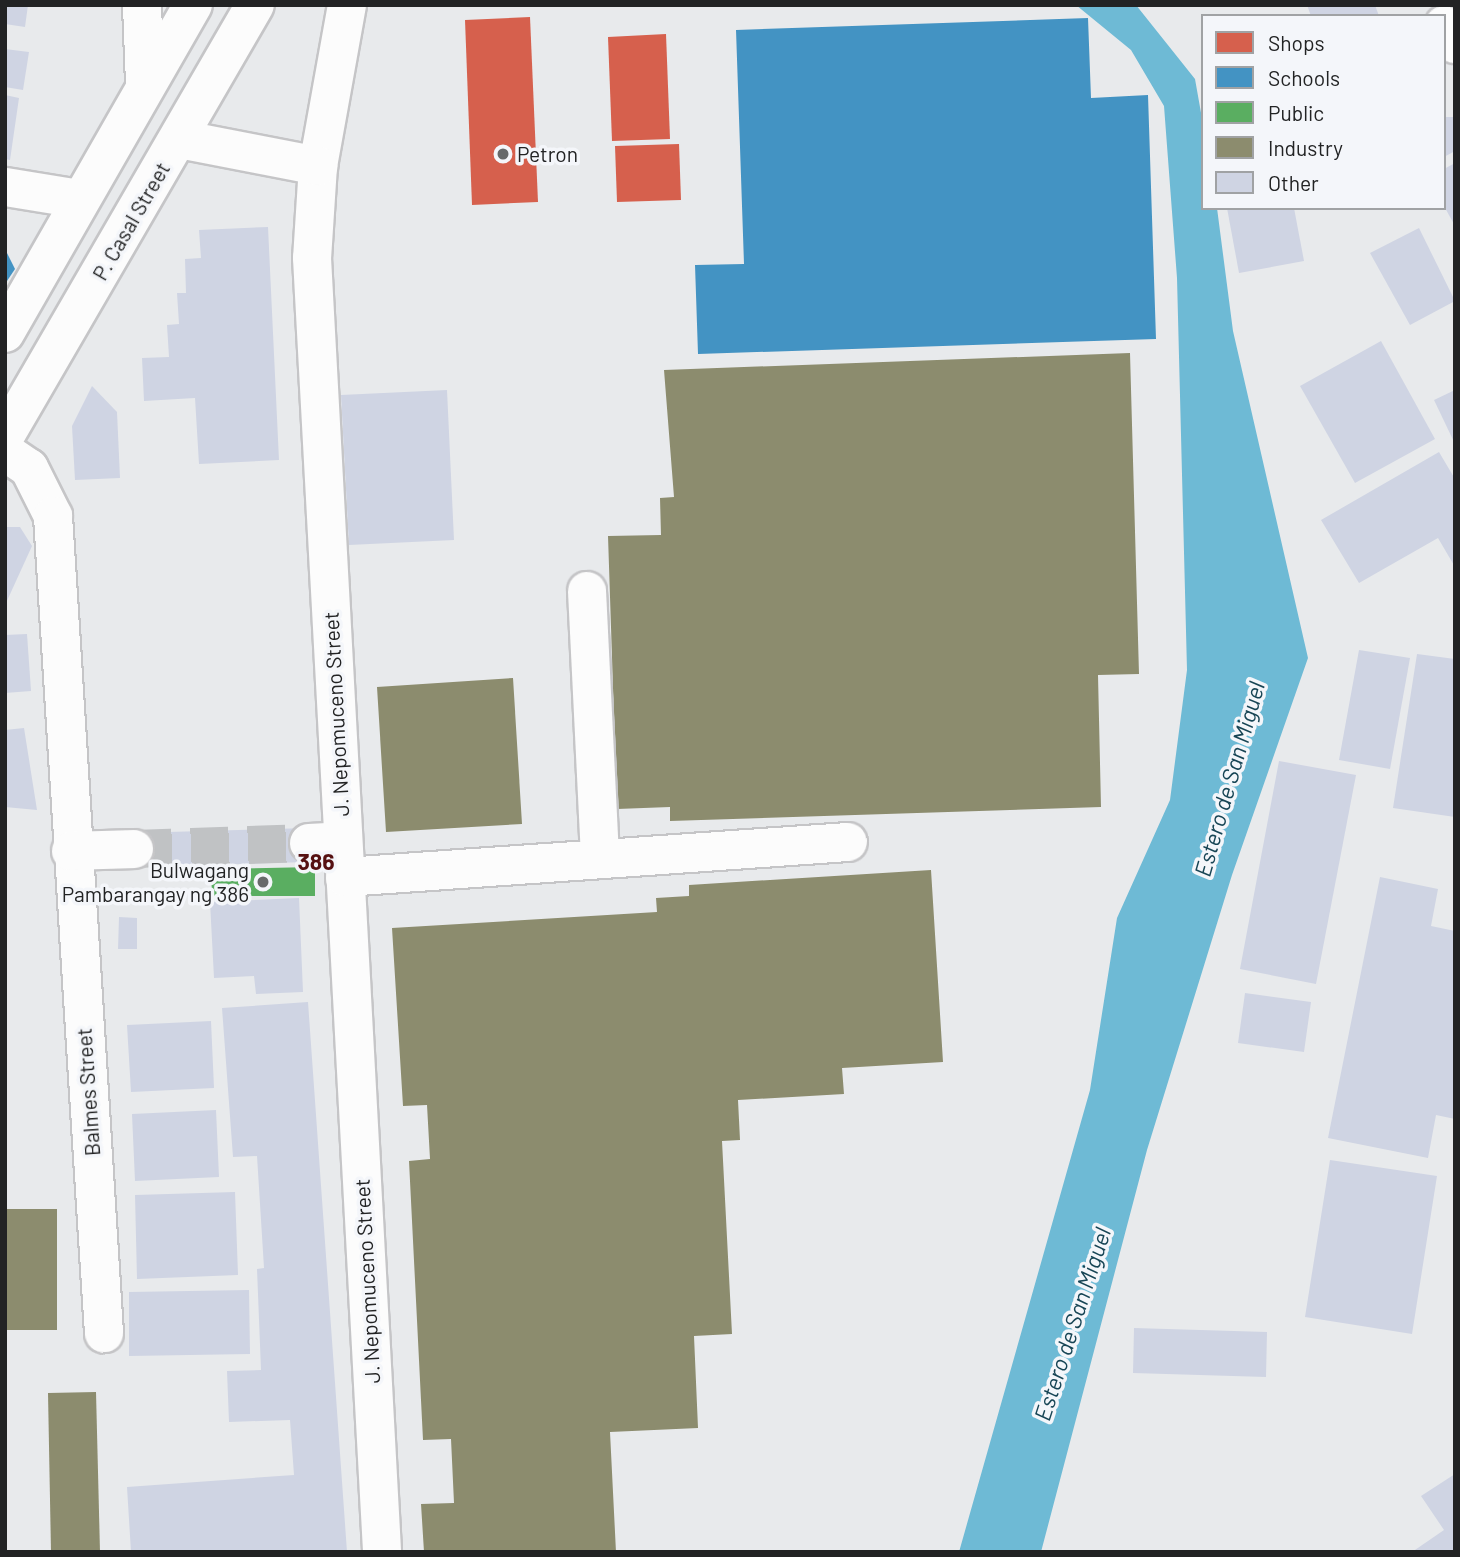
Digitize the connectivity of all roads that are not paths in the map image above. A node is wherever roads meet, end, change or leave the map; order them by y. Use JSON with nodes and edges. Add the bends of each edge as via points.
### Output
{"nodes":[{"id":1,"x":142,"y":5,"type":"edge"},
{"id":2,"x":193,"y":5,"type":"edge"},
{"id":3,"x":255,"y":5,"type":"edge"},
{"id":4,"x":347,"y":5,"type":"edge"},
{"id":5,"x":1446,"y":28,"type":"edge"},
{"id":6,"x":1455,"y":44,"type":"edge"},
{"id":7,"x":144,"y":88,"type":"junction"},
{"id":8,"x":179,"y":139,"type":"junction"},
{"id":9,"x":318,"y":166,"type":"junction"},
{"id":10,"x":5,"y":187,"type":"edge"},
{"id":11,"x":79,"y":199,"type":"junction"},
{"id":12,"x":5,"y":333,"type":"edge"},
{"id":13,"x":5,"y":436,"type":"edge"},
{"id":14,"x":5,"y":452,"type":"edge"},
{"id":15,"x":587,"y":591,"type":"dead end"},
{"id":16,"x":848,"y":842,"type":"dead end"},
{"id":17,"x":134,"y":849,"type":"tunnel mouth"},
{"id":18,"x":71,"y":850,"type":"junction"},
{"id":19,"x":332,"y":854,"type":"junction"},
{"id":20,"x":600,"y":858,"type":"junction"},
{"id":21,"x":104,"y":1333,"type":"dead end"},
{"id":22,"x":383,"y":1552,"type":"edge"}],
"edges":[{"from":1,"to":7,"type":"street"},
{"from":2,"to":7,"type":"street"},
{"from":3,"to":8,"type":"street","name":"P. Casal Street"},
{"from":4,"to":9,"type":"street","name":"J. Nepomuceno Street"},
{"from":5,"to":6,"type":"street"},
{"from":7,"to":11,"type":"street"},
{"from":8,"to":9,"type":"street"},
{"from":8,"to":13,"type":"street","name":"P. Casal Street"},
{"from":9,"to":19,"type":"street","name":"J. Nepomuceno Street","via":[[313,258]]},
{"from":10,"to":11,"type":"street"},
{"from":11,"to":12,"type":"street"},
{"from":14,"to":18,"type":"street","name":"Balmes Street","via":[[29,468],[53,516]]},
{"from":15,"to":20,"type":"street"},
{"from":16,"to":20,"type":"street"},
{"from":17,"to":18,"type":"street"},
{"from":18,"to":21,"type":"street","name":"Balmes Street"},
{"from":19,"to":20,"type":"street"},
{"from":19,"to":22,"type":"street","name":"J. Nepomuceno Street"}]}
